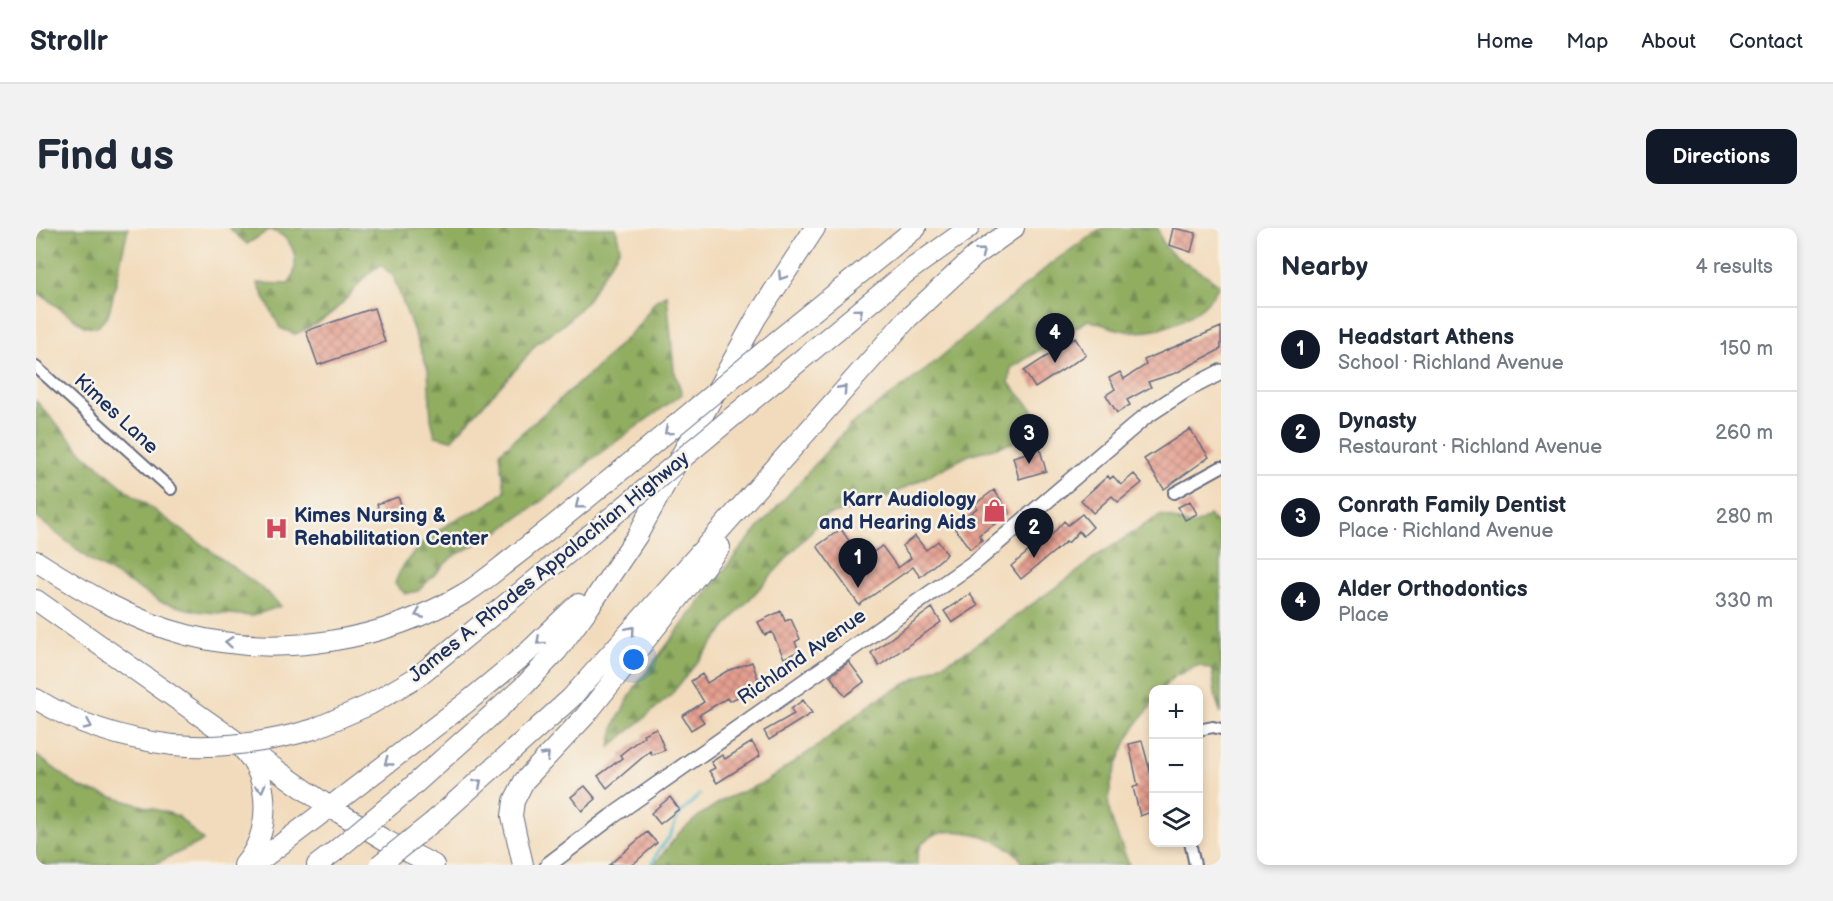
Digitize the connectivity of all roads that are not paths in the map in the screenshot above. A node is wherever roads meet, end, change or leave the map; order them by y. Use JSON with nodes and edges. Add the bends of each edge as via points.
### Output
{"nodes":[{"id":1,"x":815,"y":228,"type":"edge"},
{"id":2,"x":916,"y":228,"type":"edge"},
{"id":3,"x":969,"y":228,"type":"edge"},
{"id":4,"x":1014,"y":228,"type":"edge"},
{"id":5,"x":36,"y":367,"type":"edge"},
{"id":6,"x":1221,"y":372,"type":"edge"},
{"id":7,"x":813,"y":423,"type":"junction"},
{"id":8,"x":1221,"y":467,"type":"edge"},
{"id":9,"x":171,"y":489,"type":"dead end"},
{"id":10,"x":1173,"y":493,"type":"dead end"},
{"id":11,"x":637,"y":536,"type":"junction"},
{"id":12,"x":36,"y":561,"type":"edge"},
{"id":13,"x":36,"y":600,"type":"edge"},
{"id":14,"x":36,"y":699,"type":"edge"},
{"id":15,"x":1203,"y":728,"type":"edge"},
{"id":16,"x":1221,"y":729,"type":"edge"},
{"id":17,"x":233,"y":738,"type":"junction"},
{"id":18,"x":328,"y":806,"type":"junction"},
{"id":19,"x":1191,"y":847,"type":"edge"},
{"id":20,"x":244,"y":865,"type":"edge"},
{"id":21,"x":254,"y":865,"type":"edge"},
{"id":22,"x":317,"y":865,"type":"edge"},
{"id":23,"x":379,"y":865,"type":"edge"},
{"id":24,"x":434,"y":865,"type":"edge"},
{"id":25,"x":523,"y":865,"type":"edge"},
{"id":26,"x":548,"y":865,"type":"edge"},
{"id":27,"x":1196,"y":865,"type":"edge"}],
"edges":[{"from":1,"to":11,"type":"highway","one_way":true,"via":[[756,318]]},
{"from":2,"to":12,"type":"highway","name":"James A. Rhodes Appalachian Highway","one_way":true,"bridge":true,"via":[[468,591],[396,624],[309,645],[221,642],[140,619]]},
{"from":14,"to":3,"type":"highway","name":"James A. Rhodes Appalachian Highway","one_way":true,"bridge":true,"via":[[100,730],[173,745],[234,746],[274,740],[314,729],[369,705],[417,677],[907,272]]},
{"from":7,"to":4,"type":"highway","one_way":true,"via":[[908,318],[975,255]]},
{"from":5,"to":9,"type":"street","name":"Kimes Lane"},
{"from":6,"to":26,"type":"main road","name":"Richland Avenue","via":[[1146,416],[975,562]]},
{"from":23,"to":7,"type":"highway","one_way":true,"bridge":true,"via":[[571,698]]},
{"from":25,"to":7,"type":"highway","one_way":true,"via":[[512,816],[524,781],[585,716],[677,604]]},
{"from":8,"to":10,"type":"street"},
{"from":11,"to":18,"type":"highway","one_way":true,"via":[[574,609],[529,651]]},
{"from":11,"to":22,"type":"highway","bridge":true,"via":[[556,651],[525,686]]},
{"from":13,"to":17,"type":"highway"},
{"from":15,"to":16,"type":"street"},
{"from":17,"to":18,"type":"highway"},
{"from":17,"to":20,"type":"highway","one_way":true,"via":[[250,756],[265,809],[260,839]]},
{"from":18,"to":21,"type":"highway"},
{"from":18,"to":24,"type":"highway"},
{"from":19,"to":27,"type":"street"}]}
